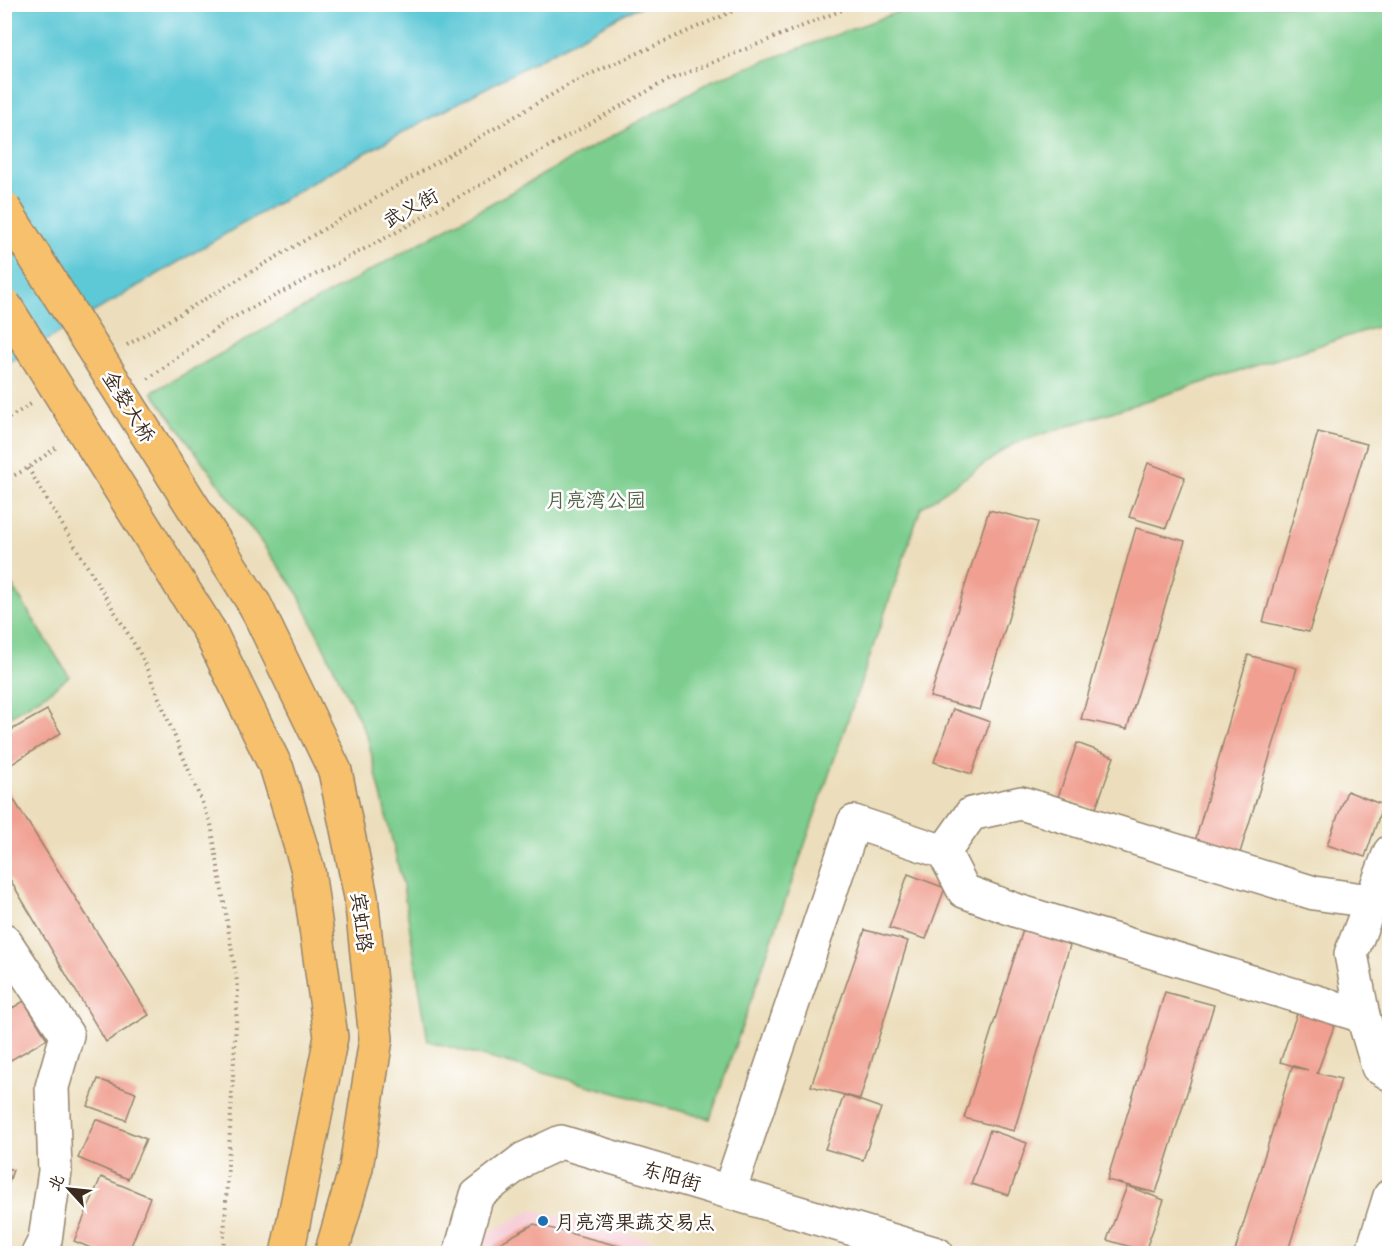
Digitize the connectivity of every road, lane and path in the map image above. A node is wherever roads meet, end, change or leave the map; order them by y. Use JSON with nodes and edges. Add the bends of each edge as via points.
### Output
{"nodes":[{"id":1,"x":749,"y":4,"type":"edge"},
{"id":2,"x":857,"y":4,"type":"edge"},
{"id":3,"x":4,"y":208,"type":"edge"},
{"id":4,"x":4,"y":304,"type":"edge"},
{"id":5,"x":119,"y":350,"type":"dead end"},
{"id":6,"x":141,"y":384,"type":"dead end"},
{"id":7,"x":33,"y":403,"type":"dead end"},
{"id":8,"x":4,"y":421,"type":"edge"},
{"id":9,"x":66,"y":440,"type":"dead end"},
{"id":10,"x":28,"y":468,"type":"junction"},
{"id":11,"x":4,"y":482,"type":"edge"},
{"id":12,"x":255,"y":605,"type":"joint"},
{"id":13,"x":944,"y":852,"type":"junction"},
{"id":14,"x":1389,"y":852,"type":"edge"},
{"id":15,"x":1370,"y":901,"type":"junction"},
{"id":16,"x":4,"y":940,"type":"edge"},
{"id":17,"x":1363,"y":1016,"type":"junction"},
{"id":18,"x":1389,"y":1074,"type":"edge"},
{"id":19,"x":729,"y":1192,"type":"junction"},
{"id":20,"x":1389,"y":1196,"type":"edge"},
{"id":21,"x":38,"y":1254,"type":"edge"},
{"id":22,"x":223,"y":1254,"type":"edge"},
{"id":23,"x":287,"y":1254,"type":"edge"},
{"id":24,"x":331,"y":1254,"type":"edge"},
{"id":25,"x":460,"y":1254,"type":"edge"},
{"id":26,"x":937,"y":1254,"type":"edge"},
{"id":27,"x":1372,"y":1254,"type":"edge"}],
"edges":[{"from":1,"to":5,"type":"path","via":[[575,81]]},
{"from":2,"to":6,"type":"path","name":"武义街","via":[[664,82],[225,322]]},
{"from":3,"to":12,"type":"main road","name":"金婺大桥","bridge":true},
{"from":4,"to":23,"type":"main road","bridge":true,"via":[[210,632],[277,769],[305,859],[331,1037]]},
{"from":7,"to":8,"type":"path"},
{"from":9,"to":10,"type":"path"},
{"from":10,"to":11,"type":"path"},
{"from":10,"to":22,"type":"path","via":[[142,657],[211,824],[238,988]]},
{"from":12,"to":24,"type":"main road","name":"宾虹路","via":[[335,771],[361,897],[376,1039],[356,1168]]},
{"from":13,"to":15,"type":"street","via":[[971,814],[1021,802],[1314,893]]},
{"from":13,"to":17,"type":"street","via":[[964,891]]},
{"from":13,"to":19,"type":"street","via":[[854,822]]},
{"from":14,"to":15,"type":"street"},
{"from":15,"to":17,"type":"street","via":[[1352,954]]},
{"from":16,"to":21,"type":"street","via":[[67,1035],[52,1087],[55,1171],[45,1240]]},
{"from":17,"to":18,"type":"street","via":[[1378,1067]]},
{"from":19,"to":25,"type":"street","name":"东阳街","via":[[561,1142],[524,1159],[477,1195]]},
{"from":19,"to":26,"type":"street","name":"东阳街"},
{"from":20,"to":27,"type":"street"}]}
